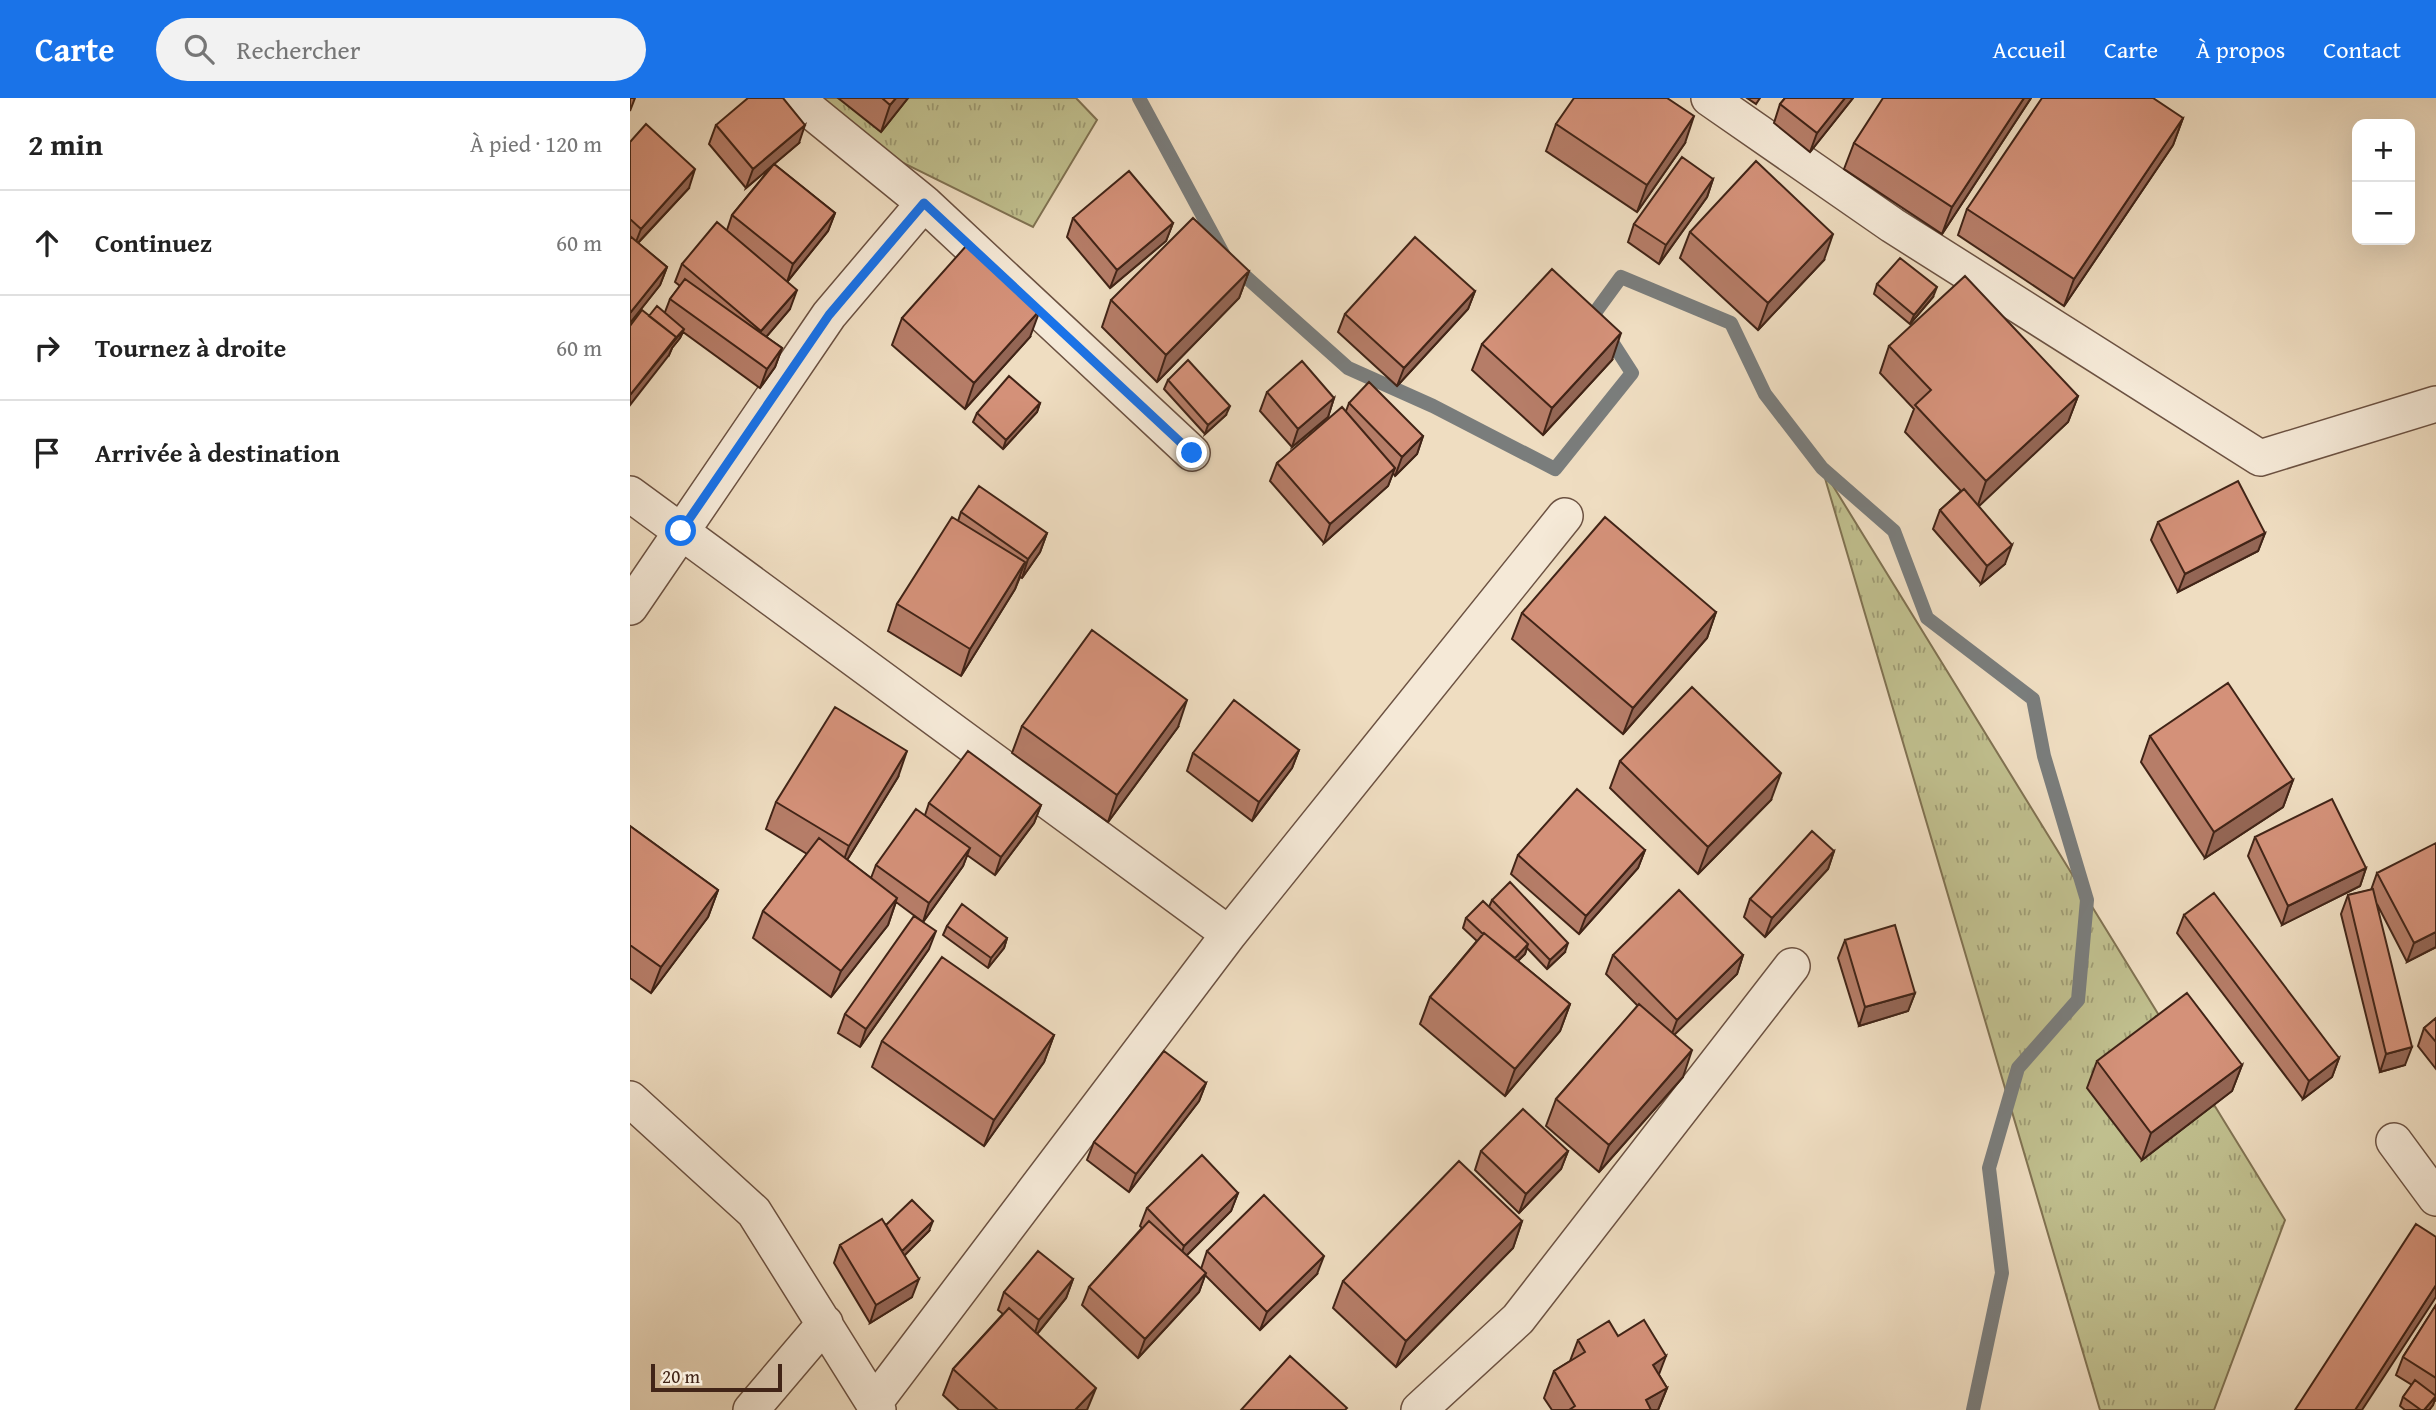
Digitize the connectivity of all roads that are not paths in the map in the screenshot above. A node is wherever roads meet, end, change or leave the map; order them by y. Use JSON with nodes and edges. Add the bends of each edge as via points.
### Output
{"nodes":[{"id":1,"x":795,"y":98,"type":"edge"},
{"id":2,"x":1709,"y":98,"type":"edge"},
{"id":3,"x":924,"y":203,"type":"junction"},
{"id":4,"x":2436,"y":404,"type":"edge"},
{"id":5,"x":1192,"y":453,"type":"dead end"},
{"id":6,"x":630,"y":494,"type":"edge"},
{"id":7,"x":1564,"y":516,"type":"dead end"},
{"id":8,"x":681,"y":531,"type":"junction"},
{"id":9,"x":630,"y":607,"type":"edge"},
{"id":10,"x":1229,"y":934,"type":"junction"},
{"id":11,"x":1792,"y":965,"type":"dead end"},
{"id":12,"x":630,"y":1099,"type":"edge"},
{"id":13,"x":2394,"y":1141,"type":"dead end"},
{"id":14,"x":2436,"y":1198,"type":"edge"},
{"id":15,"x":825,"y":1323,"type":"junction"},
{"id":16,"x":876,"y":1406,"type":"edge"},
{"id":17,"x":751,"y":1410,"type":"edge"},
{"id":18,"x":1419,"y":1410,"type":"edge"}],
"edges":[{"from":1,"to":3,"type":"street"},
{"from":2,"to":4,"type":"street","via":[[1892,225],[2260,458]]},
{"from":3,"to":5,"type":"street"},
{"from":3,"to":8,"type":"street","via":[[829,315]]},
{"from":6,"to":8,"type":"street"},
{"from":7,"to":10,"type":"street"},
{"from":8,"to":9,"type":"street"},
{"from":8,"to":10,"type":"street"},
{"from":10,"to":16,"type":"street"},
{"from":11,"to":18,"type":"street","via":[[1518,1318]]},
{"from":12,"to":15,"type":"street","via":[[754,1212]]},
{"from":13,"to":14,"type":"street"},
{"from":15,"to":16,"type":"street"},
{"from":15,"to":17,"type":"street"}]}
